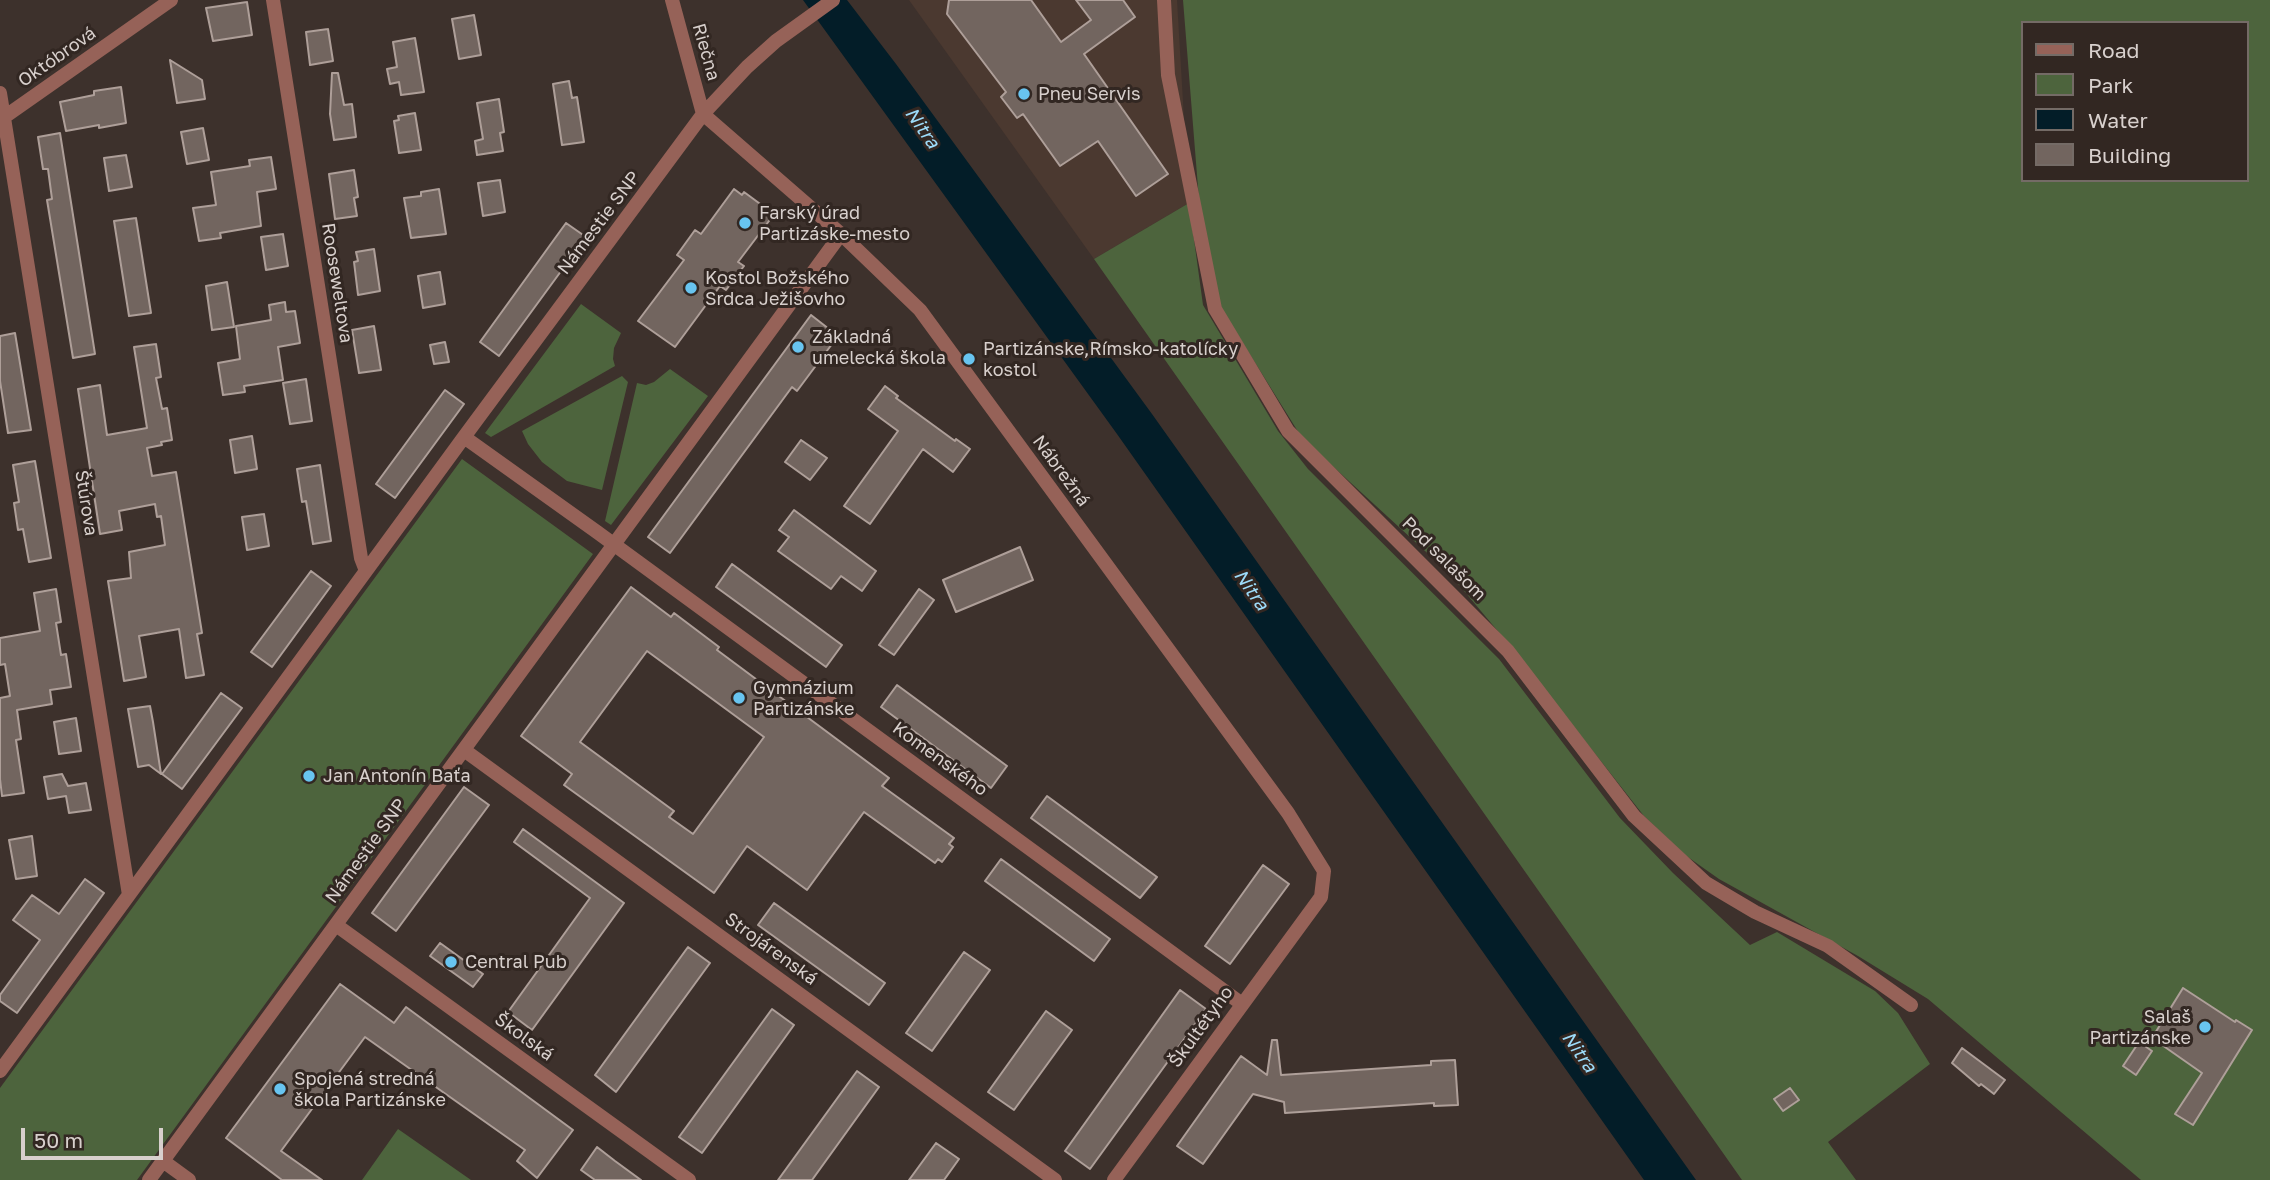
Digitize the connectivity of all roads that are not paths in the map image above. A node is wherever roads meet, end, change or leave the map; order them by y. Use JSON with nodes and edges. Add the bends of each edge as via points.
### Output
{"nodes":[{"id":1,"x":171,"y":0,"type":"edge"},
{"id":2,"x":274,"y":0,"type":"edge"},
{"id":3,"x":672,"y":0,"type":"edge"},
{"id":4,"x":833,"y":0,"type":"edge"},
{"id":5,"x":1164,"y":0,"type":"edge"},
{"id":6,"x":151,"y":5,"type":"edge"},
{"id":7,"x":0,"y":93,"type":"edge"},
{"id":8,"x":703,"y":114,"type":"junction"},
{"id":9,"x":2,"y":119,"type":"edge"},
{"id":10,"x":841,"y":234,"type":"junction"},
{"id":11,"x":464,"y":437,"type":"junction"},
{"id":12,"x":615,"y":545,"type":"junction"},
{"id":13,"x":366,"y":571,"type":"junction"},
{"id":14,"x":464,"y":750,"type":"junction"},
{"id":15,"x":129,"y":895,"type":"junction"},
{"id":16,"x":1321,"y":897,"type":"joint"},
{"id":17,"x":336,"y":925,"type":"junction"},
{"id":18,"x":1242,"y":1004,"type":"junction"},
{"id":19,"x":1911,"y":1005,"type":"dead end"},
{"id":20,"x":0,"y":1071,"type":"edge"},
{"id":21,"x":163,"y":1161,"type":"junction"},
{"id":22,"x":149,"y":1180,"type":"edge"},
{"id":23,"x":189,"y":1180,"type":"edge"},
{"id":24,"x":689,"y":1180,"type":"edge"},
{"id":25,"x":1055,"y":1180,"type":"edge"},
{"id":26,"x":1114,"y":1180,"type":"edge"}],
"edges":[{"from":1,"to":6,"type":"street","name":"Októbrová"},
{"from":2,"to":13,"type":"street","name":"Rooseweltova"},
{"from":3,"to":8,"type":"street","name":"Riečna"},
{"from":4,"to":8,"type":"street","name":"Námestie SNP","via":[[777,40]]},
{"from":5,"to":19,"type":"street","name":"Pod salašom","via":[[1168,75],[1215,309],[1288,431],[1508,651],[1634,816],[1706,883],[1828,946]]},
{"from":6,"to":9,"type":"street","name":"Októbrová"},
{"from":7,"to":9,"type":"street","name":"Štúrova"},
{"from":8,"to":10,"type":"street","name":"Nábrežná"},
{"from":8,"to":11,"type":"street","name":"Námestie SNP"},
{"from":9,"to":15,"type":"street","name":"Štúrova"},
{"from":10,"to":12,"type":"street","name":"Námestie SNP"},
{"from":10,"to":16,"type":"street","name":"Nábrežná","via":[[920,310],[1288,813],[1324,871]]},
{"from":11,"to":12,"type":"street"},
{"from":11,"to":13,"type":"street","name":"Námestie SNP"},
{"from":12,"to":14,"type":"street","name":"Námestie SNP"},
{"from":12,"to":18,"type":"street","name":"Komenského"},
{"from":13,"to":15,"type":"street","name":"Námestie SNP"},
{"from":14,"to":17,"type":"street","name":"Námestie SNP"},
{"from":14,"to":25,"type":"street","name":"Strojárenská"},
{"from":15,"to":20,"type":"street","name":"Námestie SNP"},
{"from":16,"to":18,"type":"street","name":"Škultétyho"},
{"from":17,"to":21,"type":"street","name":"Námestie SNP"},
{"from":17,"to":24,"type":"street","name":"Školská"},
{"from":18,"to":26,"type":"street","name":"Škultétyho"},
{"from":21,"to":22,"type":"street","name":"Námestie SNP"},
{"from":21,"to":23,"type":"street"}]}
